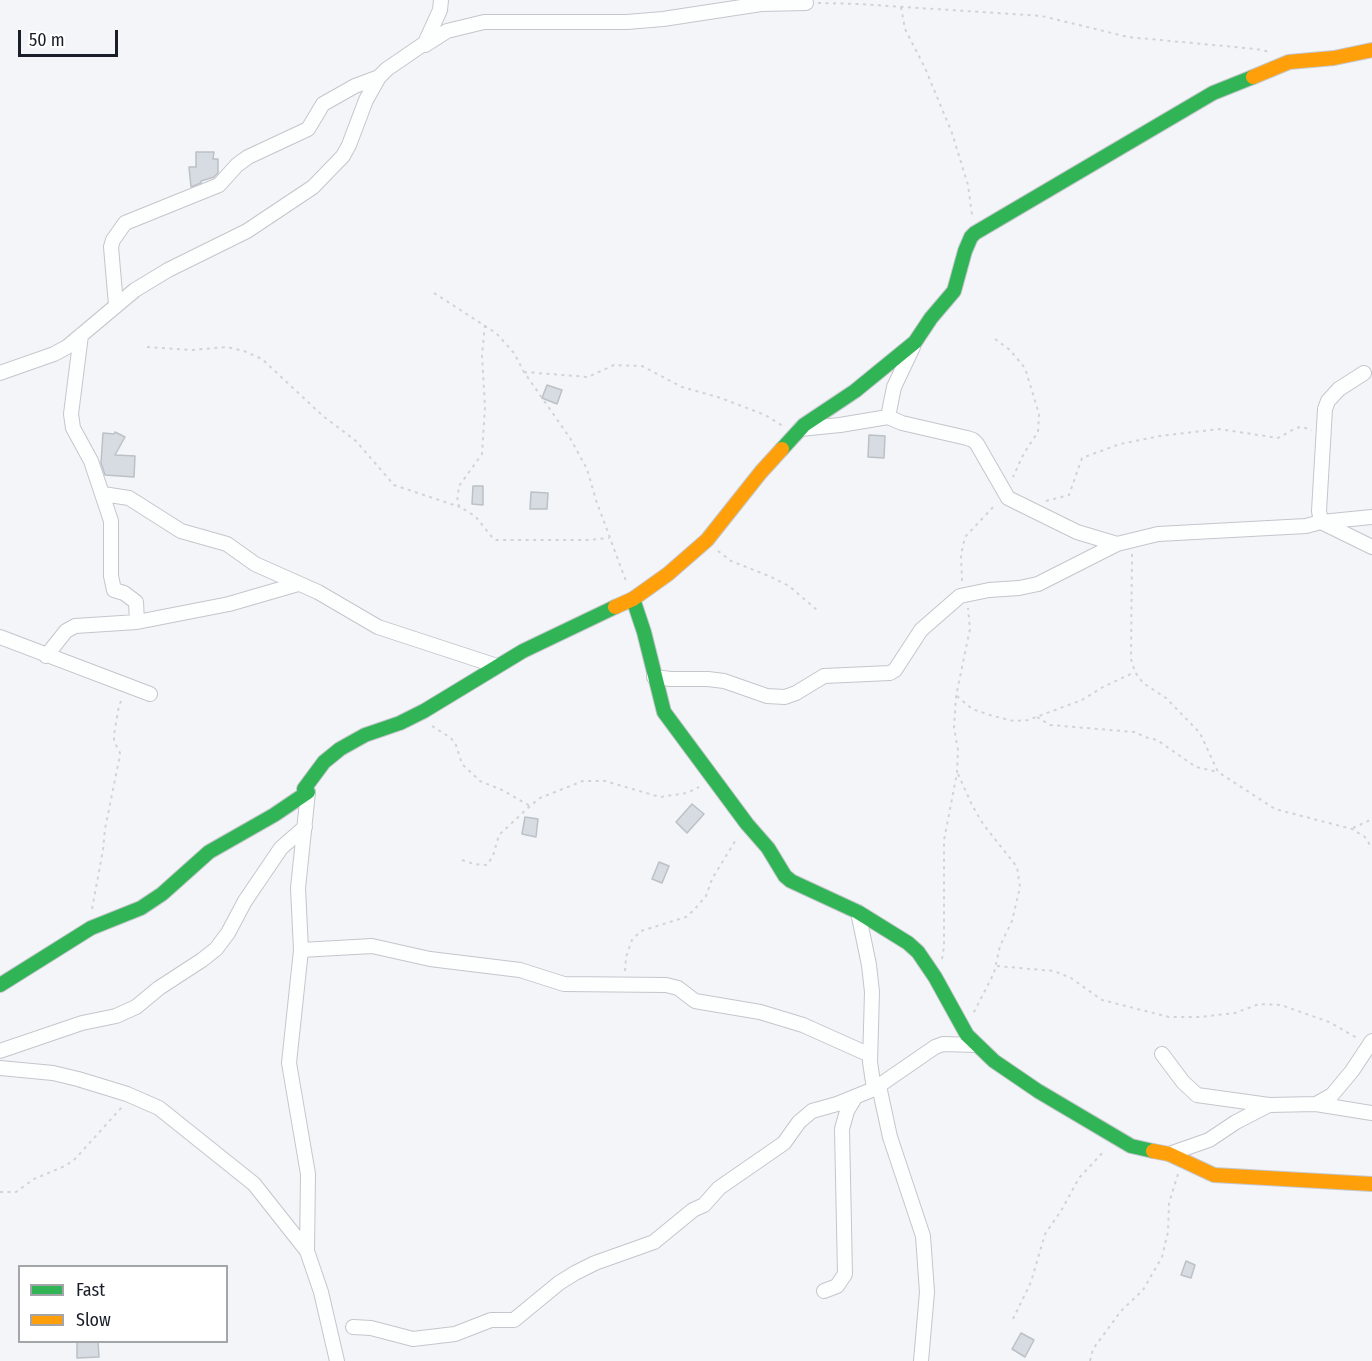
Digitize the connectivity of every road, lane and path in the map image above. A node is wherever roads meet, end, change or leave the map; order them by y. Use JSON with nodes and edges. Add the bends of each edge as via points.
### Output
{"nodes":[{"id":1,"x":441,"y":0,"type":"edge"},
{"id":2,"x":892,"y":0,"type":"edge"},
{"id":3,"x":807,"y":3,"type":"joint"},
{"id":4,"x":891,"y":6,"type":"junction"},
{"id":5,"x":901,"y":7,"type":"junction"},
{"id":6,"x":413,"y":51,"type":"junction"},
{"id":7,"x":1370,"y":51,"type":"edge"},
{"id":8,"x":1279,"y":54,"type":"dead end"},
{"id":9,"x":379,"y":78,"type":"junction"},
{"id":10,"x":975,"y":233,"type":"junction"},
{"id":11,"x":434,"y":293,"type":"dead end"},
{"id":12,"x":116,"y":305,"type":"junction"},
{"id":13,"x":485,"y":325,"type":"junction"},
{"id":14,"x":81,"y":335,"type":"junction"},
{"id":15,"x":995,"y":339,"type":"dead end"},
{"id":16,"x":915,"y":342,"type":"junction"},
{"id":17,"x":147,"y":347,"type":"dead end"},
{"id":18,"x":524,"y":372,"type":"junction"},
{"id":19,"x":0,"y":373,"type":"edge"},
{"id":20,"x":1364,"y":373,"type":"dead end"},
{"id":21,"x":888,"y":417,"type":"junction"},
{"id":22,"x":798,"y":431,"type":"junction"},
{"id":23,"x":1323,"y":433,"type":"junction"},
{"id":24,"x":103,"y":494,"type":"junction"},
{"id":25,"x":1006,"y":495,"type":"junction"},
{"id":26,"x":460,"y":507,"type":"junction"},
{"id":27,"x":1027,"y":507,"type":"junction"},
{"id":28,"x":1372,"y":517,"type":"edge"},
{"id":29,"x":1321,"y":522,"type":"junction"},
{"id":30,"x":609,"y":538,"type":"junction"},
{"id":31,"x":1132,"y":539,"type":"junction"},
{"id":32,"x":707,"y":540,"type":"junction"},
{"id":33,"x":1117,"y":544,"type":"junction"},
{"id":34,"x":1372,"y":547,"type":"edge"},
{"id":35,"x":298,"y":584,"type":"junction"},
{"id":36,"x":964,"y":595,"type":"junction"},
{"id":37,"x":633,"y":599,"type":"junction"},
{"id":38,"x":817,"y":610,"type":"dead end"},
{"id":39,"x":137,"y":622,"type":"junction"},
{"id":40,"x":0,"y":637,"type":"edge"},
{"id":41,"x":46,"y":656,"type":"junction"},
{"id":42,"x":497,"y":666,"type":"junction"},
{"id":43,"x":1135,"y":672,"type":"junction"},
{"id":44,"x":654,"y":677,"type":"junction"},
{"id":45,"x":128,"y":687,"type":"junction"},
{"id":46,"x":150,"y":694,"type":"dead end"},
{"id":47,"x":956,"y":696,"type":"junction"},
{"id":48,"x":1036,"y":717,"type":"junction"},
{"id":49,"x":430,"y":725,"type":"dead end"},
{"id":50,"x":1218,"y":772,"type":"junction"},
{"id":51,"x":957,"y":773,"type":"junction"},
{"id":52,"x":712,"y":775,"type":"junction"},
{"id":53,"x":308,"y":792,"type":"junction"},
{"id":54,"x":530,"y":806,"type":"junction"},
{"id":55,"x":1372,"y":819,"type":"edge"},
{"id":56,"x":747,"y":824,"type":"junction"},
{"id":57,"x":305,"y":828,"type":"junction"},
{"id":58,"x":1352,"y":829,"type":"junction"},
{"id":59,"x":1372,"y":848,"type":"edge"},
{"id":60,"x":462,"y":860,"type":"dead end"},
{"id":61,"x":858,"y":912,"type":"junction"},
{"id":62,"x":85,"y":932,"type":"junction"},
{"id":63,"x":301,"y":950,"type":"junction"},
{"id":64,"x":997,"y":966,"type":"junction"},
{"id":65,"x":938,"y":982,"type":"junction"},
{"id":66,"x":0,"y":986,"type":"edge"},
{"id":67,"x":624,"y":986,"type":"junction"},
{"id":68,"x":966,"y":1033,"type":"junction"},
{"id":69,"x":1371,"y":1043,"type":"edge"},
{"id":70,"x":975,"y":1045,"type":"junction"},
{"id":71,"x":0,"y":1051,"type":"edge"},
{"id":72,"x":1162,"y":1054,"type":"dead end"},
{"id":73,"x":870,"y":1055,"type":"junction"},
{"id":74,"x":0,"y":1068,"type":"edge"},
{"id":75,"x":877,"y":1087,"type":"junction"},
{"id":76,"x":132,"y":1096,"type":"junction"},
{"id":77,"x":855,"y":1096,"type":"junction"},
{"id":78,"x":1316,"y":1104,"type":"junction"},
{"id":79,"x":1269,"y":1105,"type":"junction"},
{"id":80,"x":1372,"y":1113,"type":"edge"},
{"id":81,"x":1117,"y":1137,"type":"junction"},
{"id":82,"x":1176,"y":1156,"type":"junction"},
{"id":83,"x":1372,"y":1184,"type":"edge"},
{"id":84,"x":0,"y":1192,"type":"edge"},
{"id":85,"x":307,"y":1251,"type":"junction"},
{"id":86,"x":824,"y":1291,"type":"dead end"},
{"id":87,"x":1013,"y":1319,"type":"dead end"},
{"id":88,"x":352,"y":1327,"type":"dead end"},
{"id":89,"x":337,"y":1361,"type":"edge"},
{"id":90,"x":921,"y":1361,"type":"edge"},
{"id":91,"x":1090,"y":1361,"type":"edge"}],
"edges":[{"from":1,"to":6,"type":"street","via":[[425,43]]},
{"from":2,"to":4,"type":"path"},
{"from":3,"to":4,"type":"path"},
{"from":3,"to":6,"type":"street","via":[[761,4],[627,22],[484,22],[447,32]]},
{"from":4,"to":5,"type":"path"},
{"from":5,"to":8,"type":"path","via":[[1042,16],[1128,38]]},
{"from":5,"to":10,"type":"path","via":[[904,29],[929,76],[952,134],[968,185]]},
{"from":6,"to":9,"type":"street"},
{"from":7,"to":10,"type":"street","via":[[1289,62],[1213,93]]},
{"from":9,"to":12,"type":"street","via":[[366,100],[350,145],[313,187],[247,231],[149,281]]},
{"from":9,"to":12,"type":"street","via":[[323,104],[308,129],[249,157],[219,184],[125,224],[111,247]]},
{"from":10,"to":16,"type":"street","via":[[965,251],[954,291]]},
{"from":11,"to":13,"type":"path"},
{"from":12,"to":14,"type":"street"},
{"from":13,"to":18,"type":"path","via":[[514,353]]},
{"from":13,"to":26,"type":"path","via":[[482,454],[459,486]]},
{"from":14,"to":19,"type":"street","via":[[54,354]]},
{"from":14,"to":24,"type":"street","via":[[70,414]]},
{"from":15,"to":25,"type":"path","via":[[1025,368],[1039,414],[1038,432]]},
{"from":16,"to":21,"type":"street","via":[[894,387]]},
{"from":16,"to":22,"type":"street","via":[[864,385]]},
{"from":17,"to":26,"type":"path","via":[[227,347],[262,359],[356,441],[394,485]]},
{"from":18,"to":22,"type":"path","via":[[588,377],[614,365],[642,366],[682,387],[721,398]]},
{"from":18,"to":30,"type":"path","via":[[587,469]]},
{"from":20,"to":23,"type":"street","via":[[1328,401]]},
{"from":21,"to":22,"type":"street"},
{"from":21,"to":25,"type":"street","via":[[973,440]]},
{"from":22,"to":32,"type":"street"},
{"from":23,"to":27,"type":"path","via":[[1302,427],[1278,438],[1219,429],[1120,444],[1082,458],[1069,495]]},
{"from":23,"to":29,"type":"street"},
{"from":24,"to":35,"type":"street","via":[[129,498],[181,531],[226,544],[255,564]]},
{"from":24,"to":39,"type":"street","via":[[111,521],[114,590],[136,602]]},
{"from":25,"to":27,"type":"street"},
{"from":25,"to":36,"type":"path","via":[[965,537],[961,555]]},
{"from":26,"to":30,"type":"path","via":[[475,516],[496,540]]},
{"from":27,"to":33,"type":"street","via":[[1077,532]]},
{"from":28,"to":29,"type":"street"},
{"from":29,"to":31,"type":"street"},
{"from":29,"to":34,"type":"street"},
{"from":30,"to":37,"type":"path"},
{"from":31,"to":33,"type":"street"},
{"from":31,"to":43,"type":"path","via":[[1131,659]]},
{"from":32,"to":37,"type":"street"},
{"from":32,"to":38,"type":"path","via":[[732,561],[789,586]]},
{"from":33,"to":36,"type":"street","via":[[1038,584]]},
{"from":35,"to":39,"type":"street","via":[[229,604]]},
{"from":35,"to":42,"type":"street","via":[[378,627]]},
{"from":36,"to":44,"type":"street","via":[[921,630],[896,670],[890,673],[824,676],[785,697],[767,696],[724,681]]},
{"from":36,"to":47,"type":"path","via":[[970,629]]},
{"from":37,"to":42,"type":"street"},
{"from":37,"to":44,"type":"street"},
{"from":39,"to":41,"type":"street","via":[[75,626]]},
{"from":40,"to":41,"type":"street"},
{"from":41,"to":45,"type":"street"},
{"from":42,"to":53,"type":"street","via":[[424,711],[340,749],[324,762],[304,789]]},
{"from":43,"to":48,"type":"path","via":[[1083,700]]},
{"from":43,"to":50,"type":"path","via":[[1200,734]]},
{"from":44,"to":52,"type":"street","via":[[664,712]]},
{"from":45,"to":46,"type":"street"},
{"from":45,"to":62,"type":"path","via":[[119,705],[114,735],[119,760]]},
{"from":47,"to":48,"type":"path","via":[[993,716],[1014,721]]},
{"from":47,"to":51,"type":"path"},
{"from":48,"to":50,"type":"path","via":[[1050,725],[1135,732],[1157,740],[1196,767]]},
{"from":49,"to":54,"type":"path","via":[[451,738],[462,764],[480,782]]},
{"from":50,"to":58,"type":"path","via":[[1275,809]]},
{"from":51,"to":64,"type":"path","via":[[983,824],[1017,867],[1018,901],[1000,946]]},
{"from":51,"to":65,"type":"path","via":[[944,840],[945,947]]},
{"from":52,"to":54,"type":"path","via":[[687,794],[660,797],[591,779],[557,790]]},
{"from":52,"to":56,"type":"street"},
{"from":53,"to":57,"type":"street"},
{"from":53,"to":62,"type":"street","via":[[209,852],[141,908]]},
{"from":54,"to":60,"type":"path","via":[[499,835],[494,856],[487,865]]},
{"from":55,"to":58,"type":"path"},
{"from":56,"to":61,"type":"street","via":[[791,881]]},
{"from":56,"to":67,"type":"path","via":[[694,910],[686,917],[641,931],[632,940]]},
{"from":57,"to":63,"type":"street","via":[[298,888]]},
{"from":57,"to":71,"type":"street","via":[[281,848],[228,933],[202,960],[136,1007]]},
{"from":58,"to":59,"type":"path","via":[[1365,837]]},
{"from":61,"to":65,"type":"street","via":[[908,942]]},
{"from":61,"to":73,"type":"street","via":[[872,992]]},
{"from":62,"to":66,"type":"street"},
{"from":63,"to":67,"type":"street","via":[[372,946],[430,959],[520,970],[564,984]]},
{"from":63,"to":85,"type":"street","via":[[289,1063],[308,1174]]},
{"from":64,"to":68,"type":"path"},
{"from":64,"to":69,"type":"path","via":[[1054,971],[1102,1000],[1169,1017],[1235,1013],[1259,1004],[1281,1005],[1329,1022]]},
{"from":65,"to":68,"type":"street"},
{"from":67,"to":73,"type":"street","via":[[678,988],[695,1001],[760,1012],[803,1025]]},
{"from":68,"to":70,"type":"street"},
{"from":69,"to":78,"type":"street","via":[[1332,1095]]},
{"from":70,"to":75,"type":"street","via":[[935,1047]]},
{"from":70,"to":81,"type":"street","via":[[1038,1091]]},
{"from":72,"to":79,"type":"street","via":[[1197,1095]]},
{"from":73,"to":75,"type":"street"},
{"from":74,"to":76,"type":"street","via":[[66,1076]]},
{"from":75,"to":77,"type":"street"},
{"from":75,"to":90,"type":"street","via":[[922,1236],[927,1292]]},
{"from":76,"to":84,"type":"path","via":[[75,1159],[16,1192]]},
{"from":76,"to":85,"type":"street","via":[[159,1108],[242,1173]]},
{"from":77,"to":86,"type":"street","via":[[842,1129],[845,1274],[837,1286]]},
{"from":77,"to":88,"type":"street","via":[[812,1112],[784,1143],[719,1188],[704,1205],[654,1242],[575,1273],[514,1320],[491,1320],[455,1334],[413,1339]]},
{"from":78,"to":79,"type":"street"},
{"from":78,"to":80,"type":"street"},
{"from":79,"to":82,"type":"street"},
{"from":81,"to":82,"type":"street","via":[[1131,1146]]},
{"from":81,"to":87,"type":"path","via":[[1079,1178],[1045,1234],[1031,1282]]},
{"from":82,"to":83,"type":"street","via":[[1214,1175]]},
{"from":82,"to":91,"type":"path","via":[[1162,1257],[1143,1290],[1121,1311],[1093,1349]]},
{"from":85,"to":89,"type":"street"}]}
